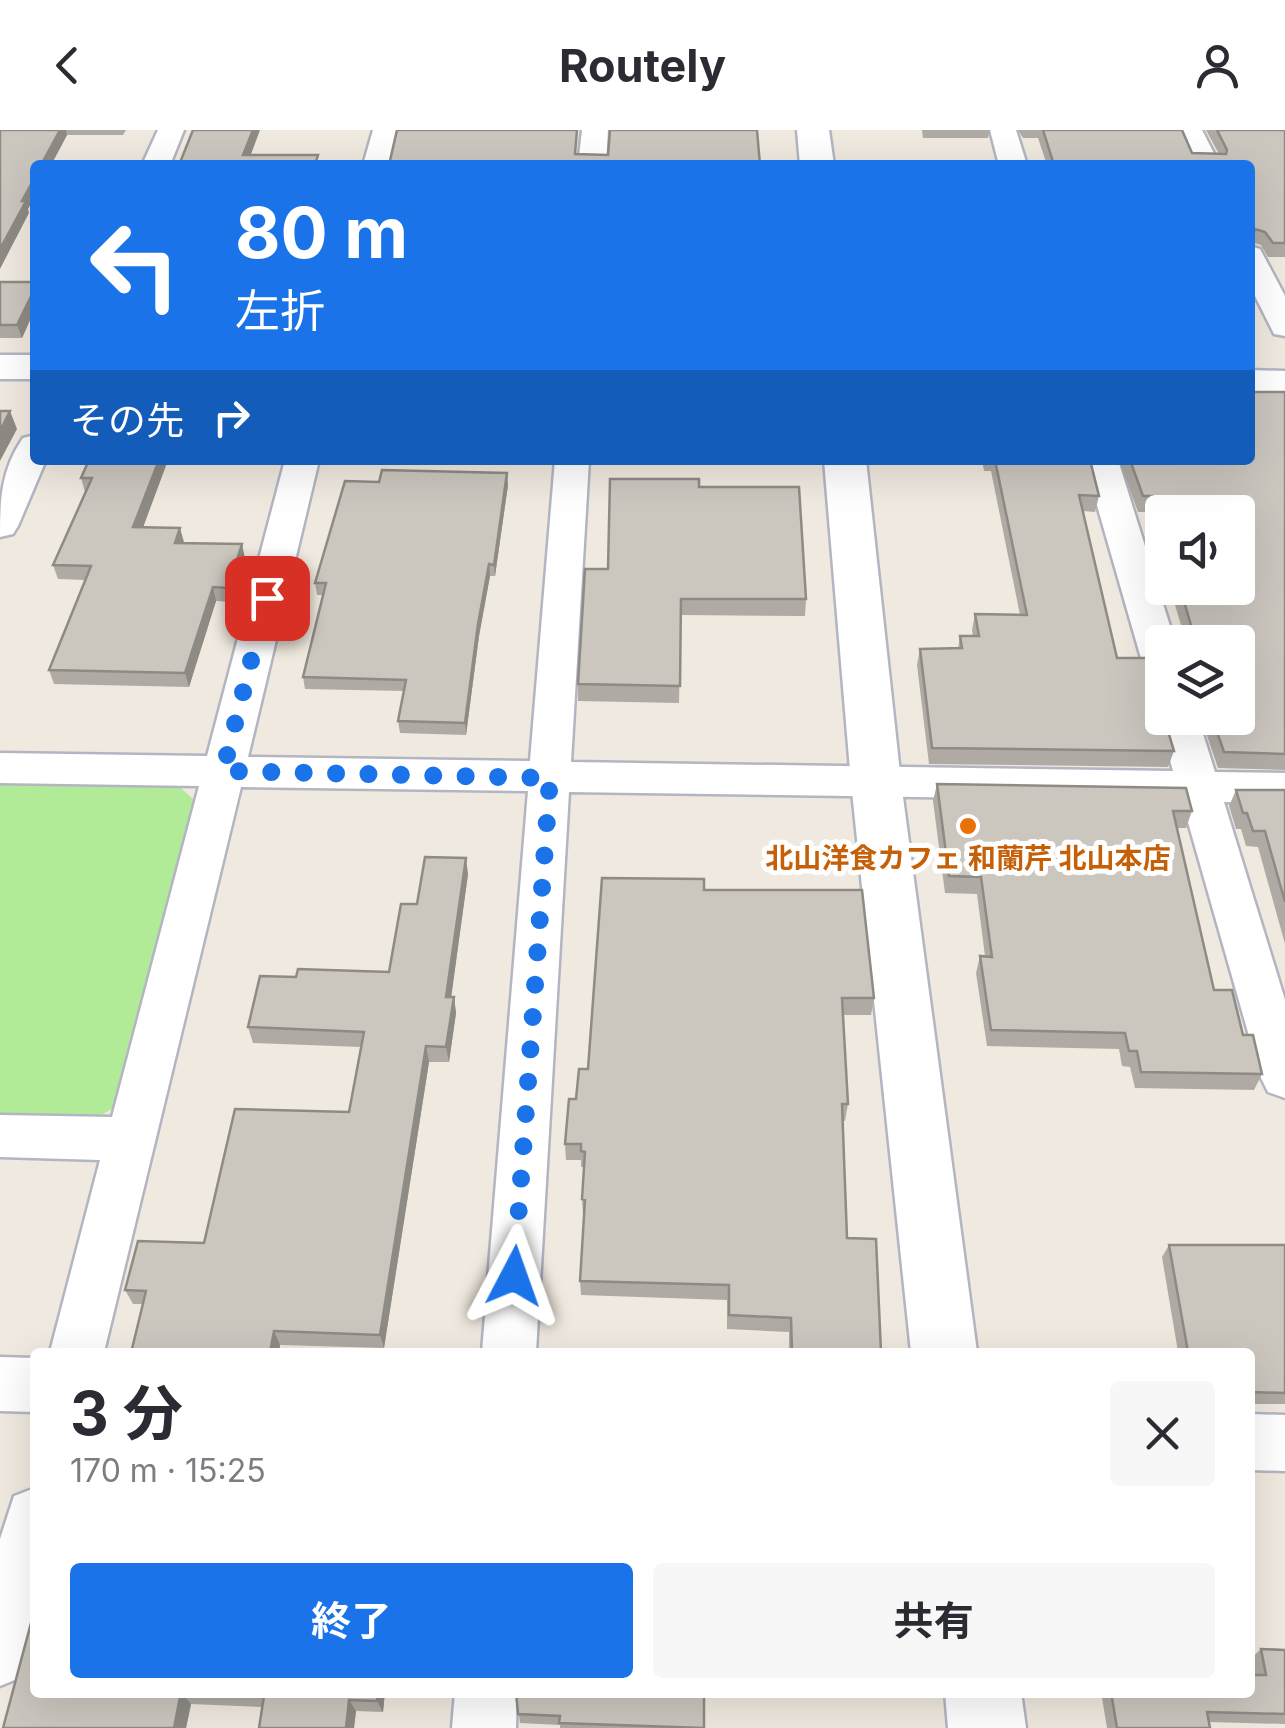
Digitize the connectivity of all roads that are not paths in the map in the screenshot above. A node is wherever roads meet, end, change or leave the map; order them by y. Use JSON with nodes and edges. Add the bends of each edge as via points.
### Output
{"nodes":[{"id":1,"x":172,"y":130,"type":"edge"},
{"id":2,"x":386,"y":130,"type":"edge"},
{"id":3,"x":595,"y":130,"type":"edge"},
{"id":4,"x":813,"y":130,"type":"edge"},
{"id":5,"x":1002,"y":130,"type":"edge"},
{"id":6,"x":1189,"y":130,"type":"edge"},
{"id":7,"x":158,"y":160,"type":"edge"},
{"id":8,"x":378,"y":160,"type":"edge"},
{"id":9,"x":592,"y":160,"type":"edge"},
{"id":10,"x":816,"y":160,"type":"edge"},
{"id":11,"x":1011,"y":160,"type":"edge"},
{"id":12,"x":1204,"y":160,"type":"edge"},
{"id":13,"x":1255,"y":265,"type":"edge"},
{"id":14,"x":1285,"y":326,"type":"edge"},
{"id":15,"x":0,"y":367,"type":"edge"},
{"id":16,"x":30,"y":367,"type":"edge"},
{"id":17,"x":1255,"y":382,"type":"edge"},
{"id":18,"x":1285,"y":383,"type":"edge"},
{"id":19,"x":30,"y":457,"type":"edge"},
{"id":20,"x":301,"y":465,"type":"edge"},
{"id":21,"x":572,"y":465,"type":"edge"},
{"id":22,"x":845,"y":465,"type":"edge"},
{"id":23,"x":1102,"y":465,"type":"edge"},
{"id":24,"x":0,"y":526,"type":"edge"},
{"id":25,"x":1150,"y":625,"type":"edge"},
{"id":26,"x":1183,"y":735,"type":"edge"},
{"id":27,"x":0,"y":768,"type":"edge"},
{"id":28,"x":223,"y":771,"type":"junction"},
{"id":29,"x":550,"y":778,"type":"junction"},
{"id":30,"x":876,"y":782,"type":"junction"},
{"id":31,"x":1199,"y":787,"type":"junction"},
{"id":32,"x":1285,"y":788,"type":"edge"},
{"id":33,"x":1285,"y":1078,"type":"edge"},
{"id":34,"x":0,"y":1136,"type":"edge"},
{"id":35,"x":130,"y":1139,"type":"junction"},
{"id":36,"x":78,"y":1348,"type":"edge"},
{"id":37,"x":509,"y":1348,"type":"edge"},
{"id":38,"x":944,"y":1348,"type":"edge"},
{"id":39,"x":0,"y":1384,"type":"edge"},
{"id":40,"x":30,"y":1385,"type":"edge"},
{"id":41,"x":1255,"y":1442,"type":"edge"},
{"id":42,"x":1285,"y":1444,"type":"edge"},
{"id":43,"x":30,"y":1537,"type":"edge"},
{"id":44,"x":0,"y":1655,"type":"edge"},
{"id":45,"x":486,"y":1698,"type":"edge"},
{"id":46,"x":984,"y":1698,"type":"edge"},
{"id":47,"x":484,"y":1728,"type":"edge"},
{"id":48,"x":987,"y":1728,"type":"edge"}],
"edges":[{"from":1,"to":7,"type":"street"},
{"from":2,"to":8,"type":"street"},
{"from":3,"to":9,"type":"street"},
{"from":4,"to":10,"type":"street"},
{"from":5,"to":11,"type":"street"},
{"from":6,"to":12,"type":"street"},
{"from":13,"to":14,"type":"street"},
{"from":15,"to":16,"type":"street"},
{"from":17,"to":18,"type":"street"},
{"from":19,"to":24,"type":"street"},
{"from":20,"to":28,"type":"street"},
{"from":21,"to":29,"type":"street"},
{"from":22,"to":30,"type":"street"},
{"from":23,"to":25,"type":"street"},
{"from":26,"to":31,"type":"street"},
{"from":27,"to":28,"type":"street"},
{"from":28,"to":29,"type":"street"},
{"from":28,"to":35,"type":"street"},
{"from":29,"to":30,"type":"street"},
{"from":29,"to":37,"type":"street"},
{"from":30,"to":31,"type":"street"},
{"from":30,"to":38,"type":"street"},
{"from":31,"to":32,"type":"street"},
{"from":31,"to":33,"type":"street"},
{"from":34,"to":35,"type":"street"},
{"from":35,"to":36,"type":"street"},
{"from":39,"to":40,"type":"street"},
{"from":41,"to":42,"type":"street"},
{"from":43,"to":44,"type":"street"},
{"from":45,"to":47,"type":"street"},
{"from":46,"to":48,"type":"street"}]}
